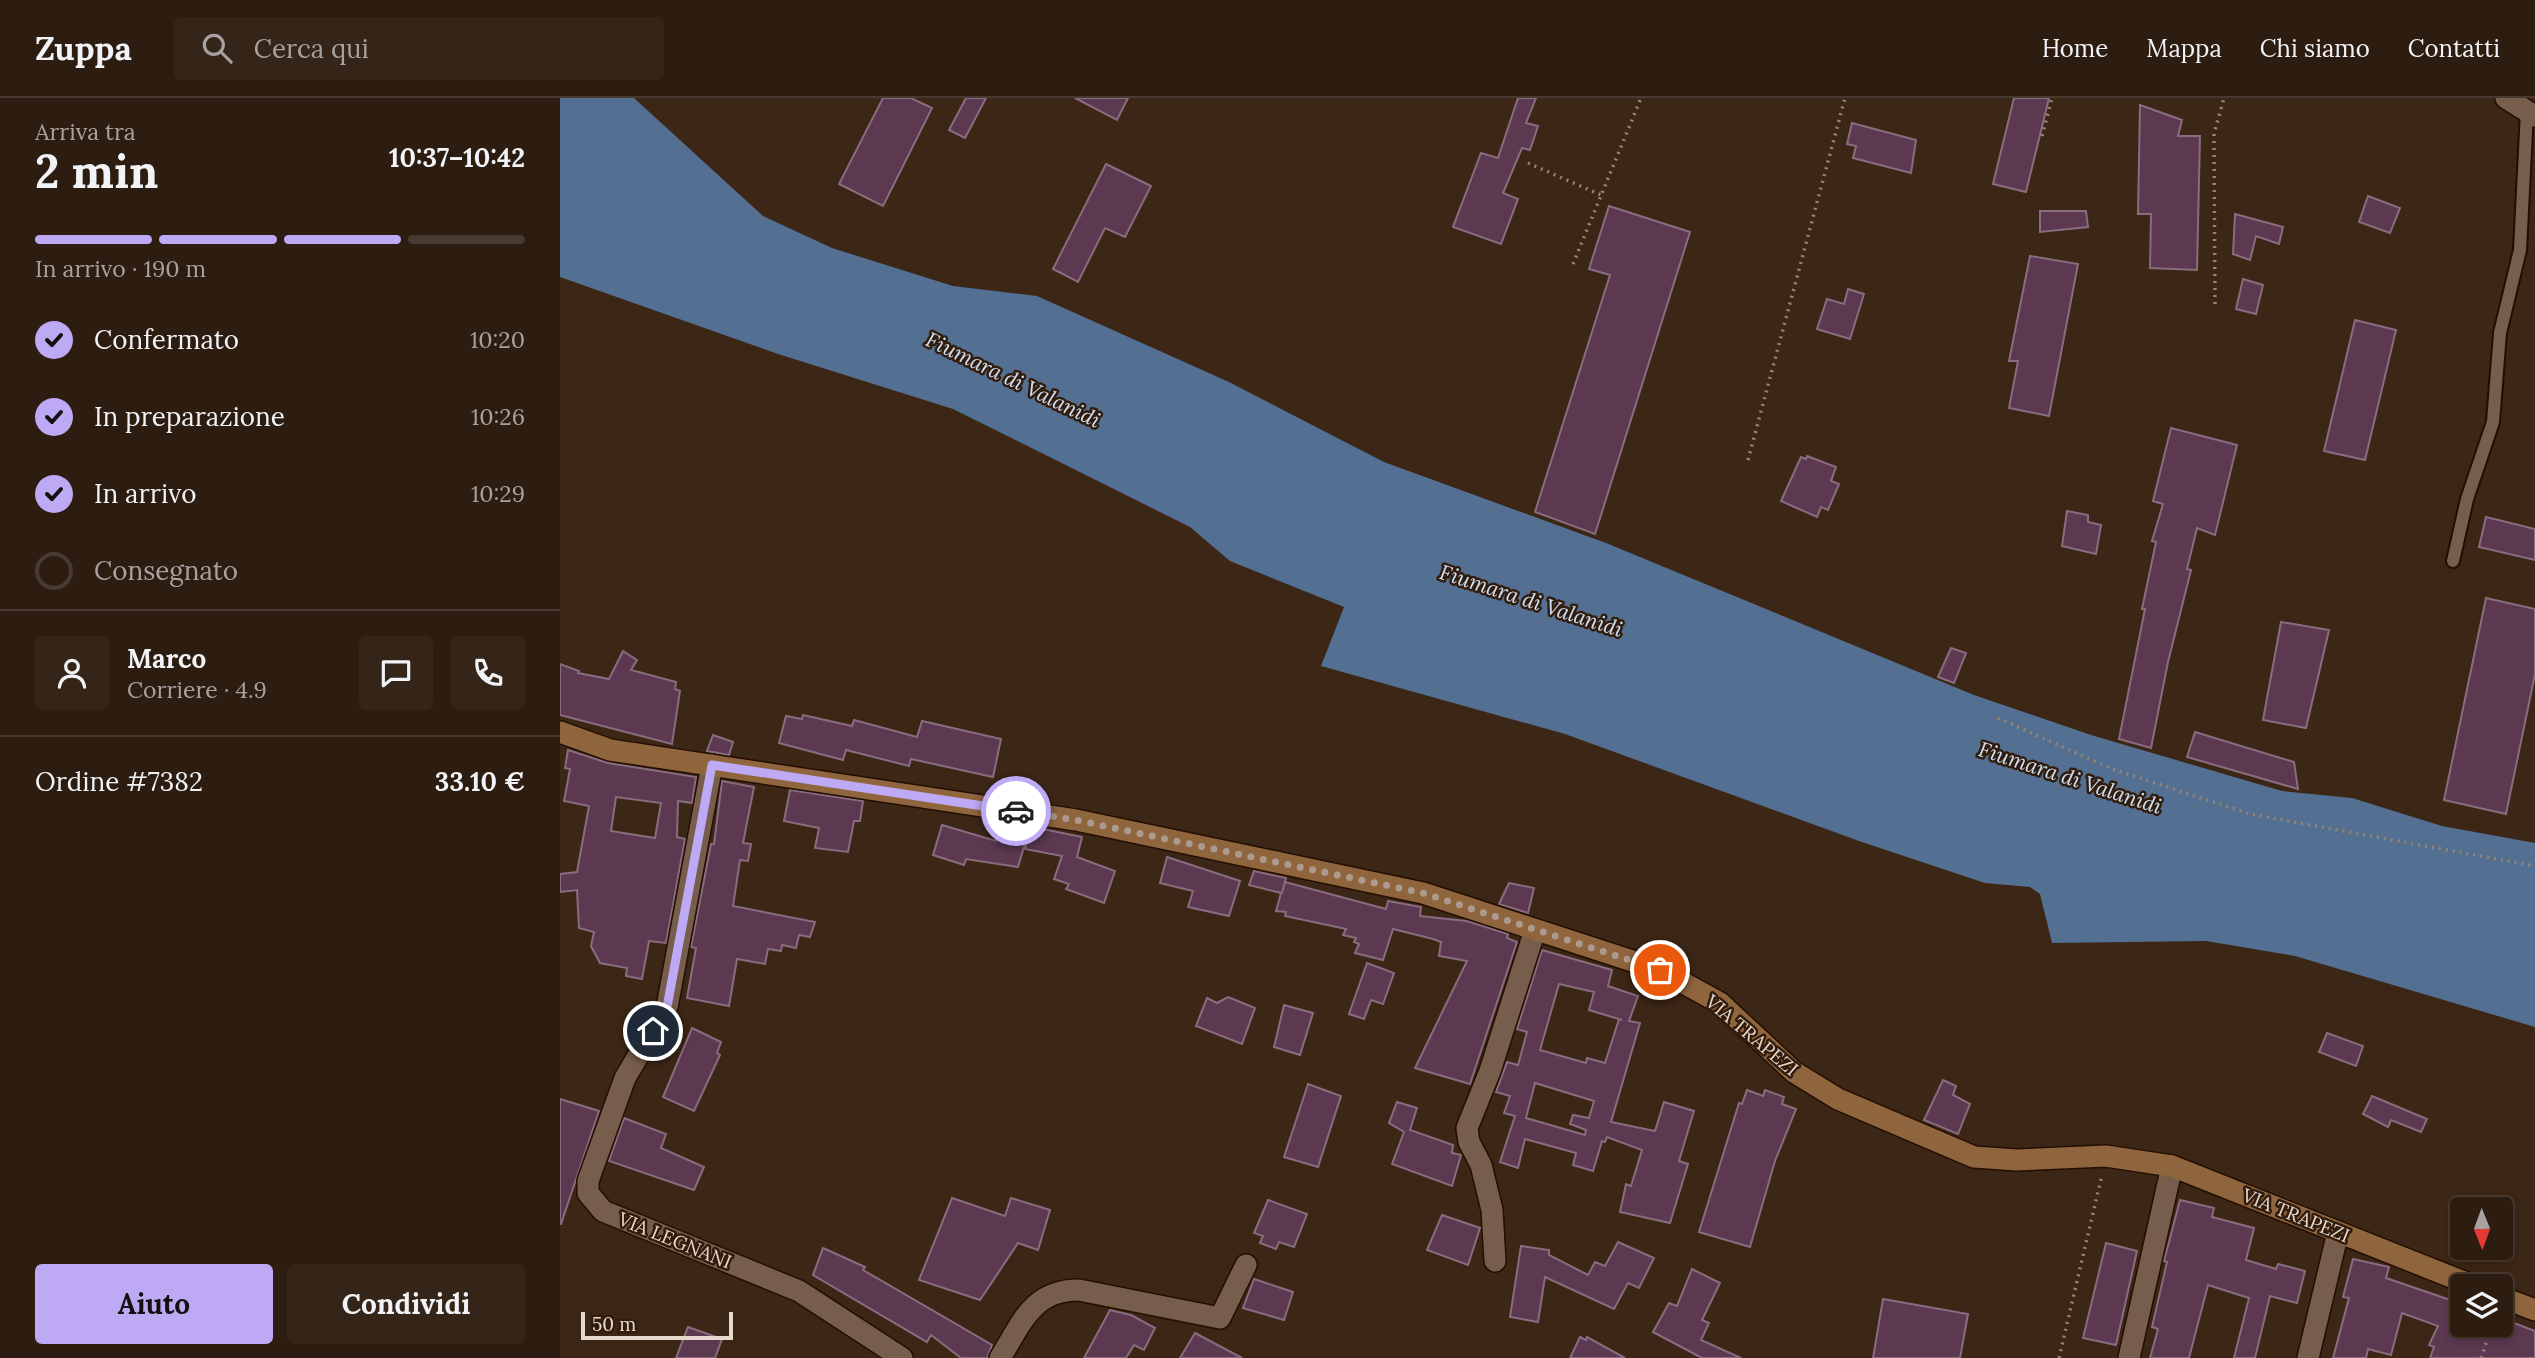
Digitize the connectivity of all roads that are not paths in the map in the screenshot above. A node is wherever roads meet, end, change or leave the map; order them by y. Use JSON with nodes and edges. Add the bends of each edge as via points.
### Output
{"nodes":[{"id":1,"x":2506,"y":98,"type":"edge"},
{"id":2,"x":2531,"y":113,"type":"edge"},
{"id":3,"x":2453,"y":561,"type":"dead end"},
{"id":4,"x":560,"y":732,"type":"edge"},
{"id":5,"x":712,"y":765,"type":"junction"},
{"id":6,"x":1535,"y":930,"type":"junction"},
{"id":7,"x":2172,"y":1166,"type":"junction"},
{"id":8,"x":2337,"y":1232,"type":"junction"},
{"id":9,"x":1495,"y":1261,"type":"dead end"},
{"id":10,"x":1246,"y":1265,"type":"dead end"},
{"id":11,"x":2450,"y":1277,"type":"edge"},
{"id":12,"x":2513,"y":1302,"type":"edge"},
{"id":13,"x":2535,"y":1310,"type":"edge"},
{"id":14,"x":902,"y":1358,"type":"edge"},
{"id":15,"x":1000,"y":1358,"type":"edge"},
{"id":16,"x":2129,"y":1358,"type":"edge"},
{"id":17,"x":2308,"y":1358,"type":"edge"}],
"edges":[{"from":1,"to":2,"type":"street"},
{"from":2,"to":3,"type":"lane","via":[[2520,250],[2500,333],[2493,422],[2467,499]]},
{"from":4,"to":5,"type":"street","name":"VIA TRAPEZI","via":[[610,750]]},
{"from":5,"to":6,"type":"street","name":"VIA TRAPEZI","via":[[1076,820],[1423,893]]},
{"from":5,"to":14,"type":"street","name":"VIA LEGNANI","via":[[667,1007],[625,1077],[588,1181],[588,1193],[603,1211],[799,1291]]},
{"from":6,"to":7,"type":"street","name":"VIA TRAPEZI","via":[[1660,970],[1720,1003],[1794,1072],[1838,1098],[1974,1157],[2106,1156]]},
{"from":6,"to":9,"type":"street","via":[[1467,1128],[1492,1210]]},
{"from":7,"to":8,"type":"street","name":"VIA TRAPEZI"},
{"from":7,"to":16,"type":"street"},
{"from":8,"to":11,"type":"street","name":"VIA TRAPEZI"},
{"from":8,"to":17,"type":"street"},
{"from":10,"to":15,"type":"street","via":[[1220,1318],[1079,1290],[1043,1296]]},
{"from":12,"to":13,"type":"street"}]}
